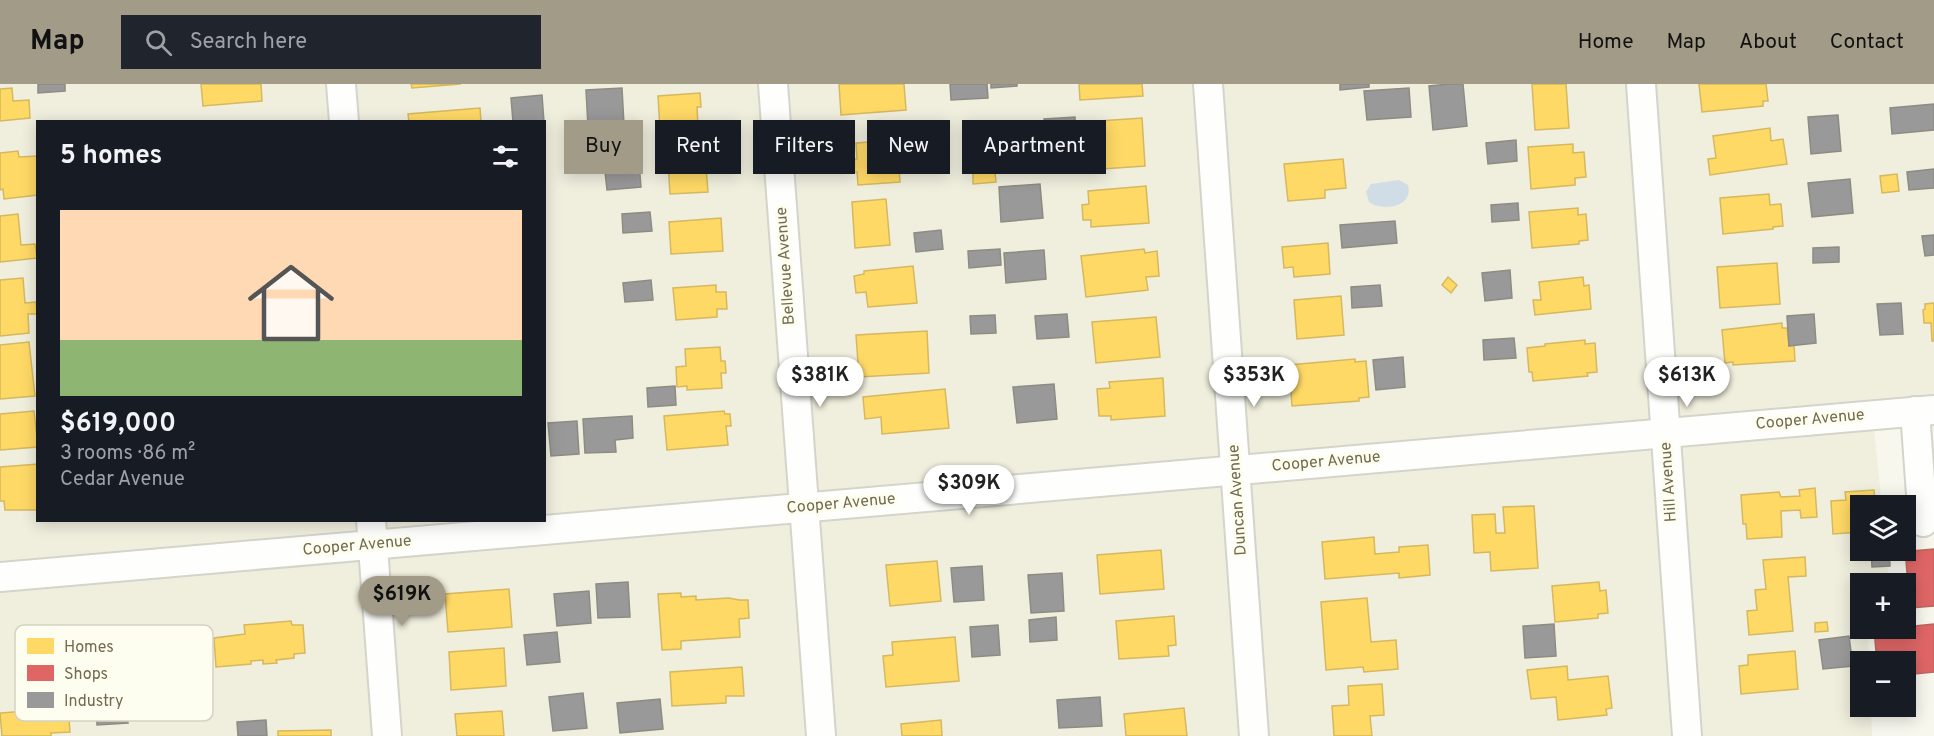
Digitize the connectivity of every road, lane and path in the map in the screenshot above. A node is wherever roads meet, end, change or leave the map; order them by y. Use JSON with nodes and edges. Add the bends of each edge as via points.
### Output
{"nodes":[{"id":1,"x":341,"y":84,"type":"edge"},
{"id":2,"x":773,"y":84,"type":"edge"},
{"id":3,"x":1208,"y":84,"type":"edge"},
{"id":4,"x":1641,"y":84,"type":"edge"},
{"id":5,"x":344,"y":120,"type":"edge"},
{"id":6,"x":1925,"y":411,"type":"edge"},
{"id":7,"x":1666,"y":433,"type":"junction"},
{"id":8,"x":1236,"y":470,"type":"junction"},
{"id":9,"x":803,"y":507,"type":"junction"},
{"id":10,"x":544,"y":522,"type":"edge"},
{"id":11,"x":546,"y":522,"type":"edge"},
{"id":12,"x":1923,"y":522,"type":"dead end"},
{"id":13,"x":372,"y":532,"type":"edge"},
{"id":14,"x":0,"y":577,"type":"edge"},
{"id":15,"x":387,"y":736,"type":"edge"},
{"id":16,"x":821,"y":736,"type":"edge"},
{"id":17,"x":1254,"y":736,"type":"edge"},
{"id":18,"x":1687,"y":736,"type":"edge"}],
"edges":[{"from":1,"to":5,"type":"street"},
{"from":2,"to":9,"type":"street","name":"Bellevue Avenue"},
{"from":3,"to":8,"type":"street","name":"Duncan Avenue"},
{"from":4,"to":7,"type":"street","name":"Hill Avenue"},
{"from":6,"to":7,"type":"street","name":"Cooper Avenue"},
{"from":6,"to":12,"type":"street"},
{"from":7,"to":8,"type":"street","name":"Cooper Avenue"},
{"from":7,"to":18,"type":"street","name":"Hill Avenue"},
{"from":8,"to":9,"type":"street","name":"Cooper Avenue"},
{"from":8,"to":17,"type":"street","name":"Duncan Avenue"},
{"from":9,"to":11,"type":"street","name":"Cooper Avenue"},
{"from":9,"to":16,"type":"street","name":"Bellevue Avenue"},
{"from":10,"to":13,"type":"street","name":"Cooper Avenue"},
{"from":13,"to":14,"type":"street","name":"Cooper Avenue"},
{"from":13,"to":15,"type":"street"}]}
